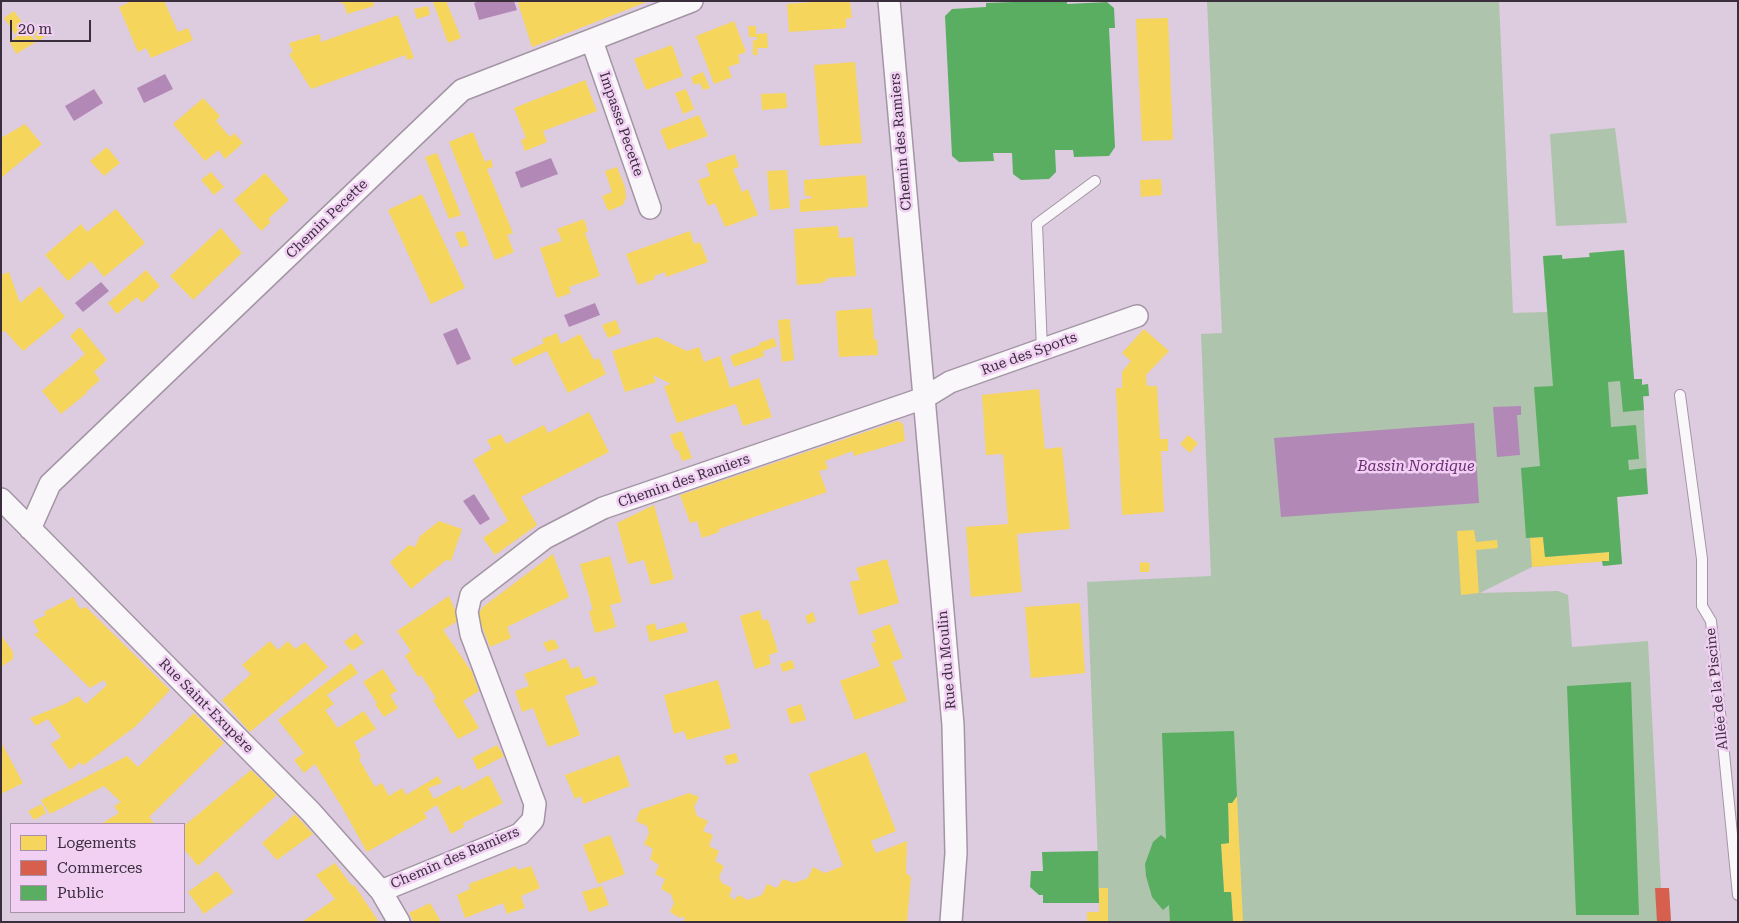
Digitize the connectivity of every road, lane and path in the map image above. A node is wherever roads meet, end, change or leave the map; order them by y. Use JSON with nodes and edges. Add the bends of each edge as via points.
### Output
{"nodes":[{"id":1,"x":692,"y":1,"type":"edge"},
{"id":2,"x":888,"y":1,"type":"edge"},
{"id":3,"x":592,"y":40,"type":"junction"},
{"id":4,"x":1095,"y":181,"type":"dead end"},
{"id":5,"x":650,"y":208,"type":"dead end"},
{"id":6,"x":1137,"y":316,"type":"dead end"},
{"id":7,"x":1042,"y":350,"type":"junction"},
{"id":8,"x":1680,"y":395,"type":"dead end"},
{"id":9,"x":924,"y":398,"type":"junction"},
{"id":10,"x":1,"y":499,"type":"edge"},
{"id":11,"x":30,"y":529,"type":"junction"},
{"id":12,"x":381,"y":891,"type":"junction"},
{"id":13,"x":1738,"y":896,"type":"edge"},
{"id":14,"x":399,"y":922,"type":"edge"},
{"id":15,"x":951,"y":922,"type":"edge"}],
"edges":[{"from":1,"to":3,"type":"street","name":"Chemin Pecette"},
{"from":2,"to":9,"type":"street","name":"Chemin des Ramiers"},
{"from":3,"to":5,"type":"street","name":"Impasse Pecette"},
{"from":3,"to":11,"type":"street","name":"Chemin Pecette","via":[[462,90],[50,484]]},
{"from":4,"to":7,"type":"lane","via":[[1037,224]]},
{"from":6,"to":7,"type":"street","name":"Rue des Sports"},
{"from":7,"to":9,"type":"street","name":"Rue des Sports","via":[[950,382]]},
{"from":8,"to":13,"type":"lane","name":"Allée de la Piscine","via":[[1702,559],[1702,606],[1711,622]]},
{"from":9,"to":12,"type":"street","name":"Chemin des Ramiers","via":[[603,508],[545,538],[471,595],[467,612],[471,634],[535,804],[533,820],[520,834]]},
{"from":9,"to":15,"type":"street","name":"Rue du Moulin","via":[[953,725],[956,853]]},
{"from":10,"to":11,"type":"street","name":"Rue Saint-Exupère"},
{"from":11,"to":12,"type":"street","name":"Rue Saint-Exupère","via":[[311,812]]},
{"from":12,"to":14,"type":"street","name":"Rue Saint-Exupère"}]}
